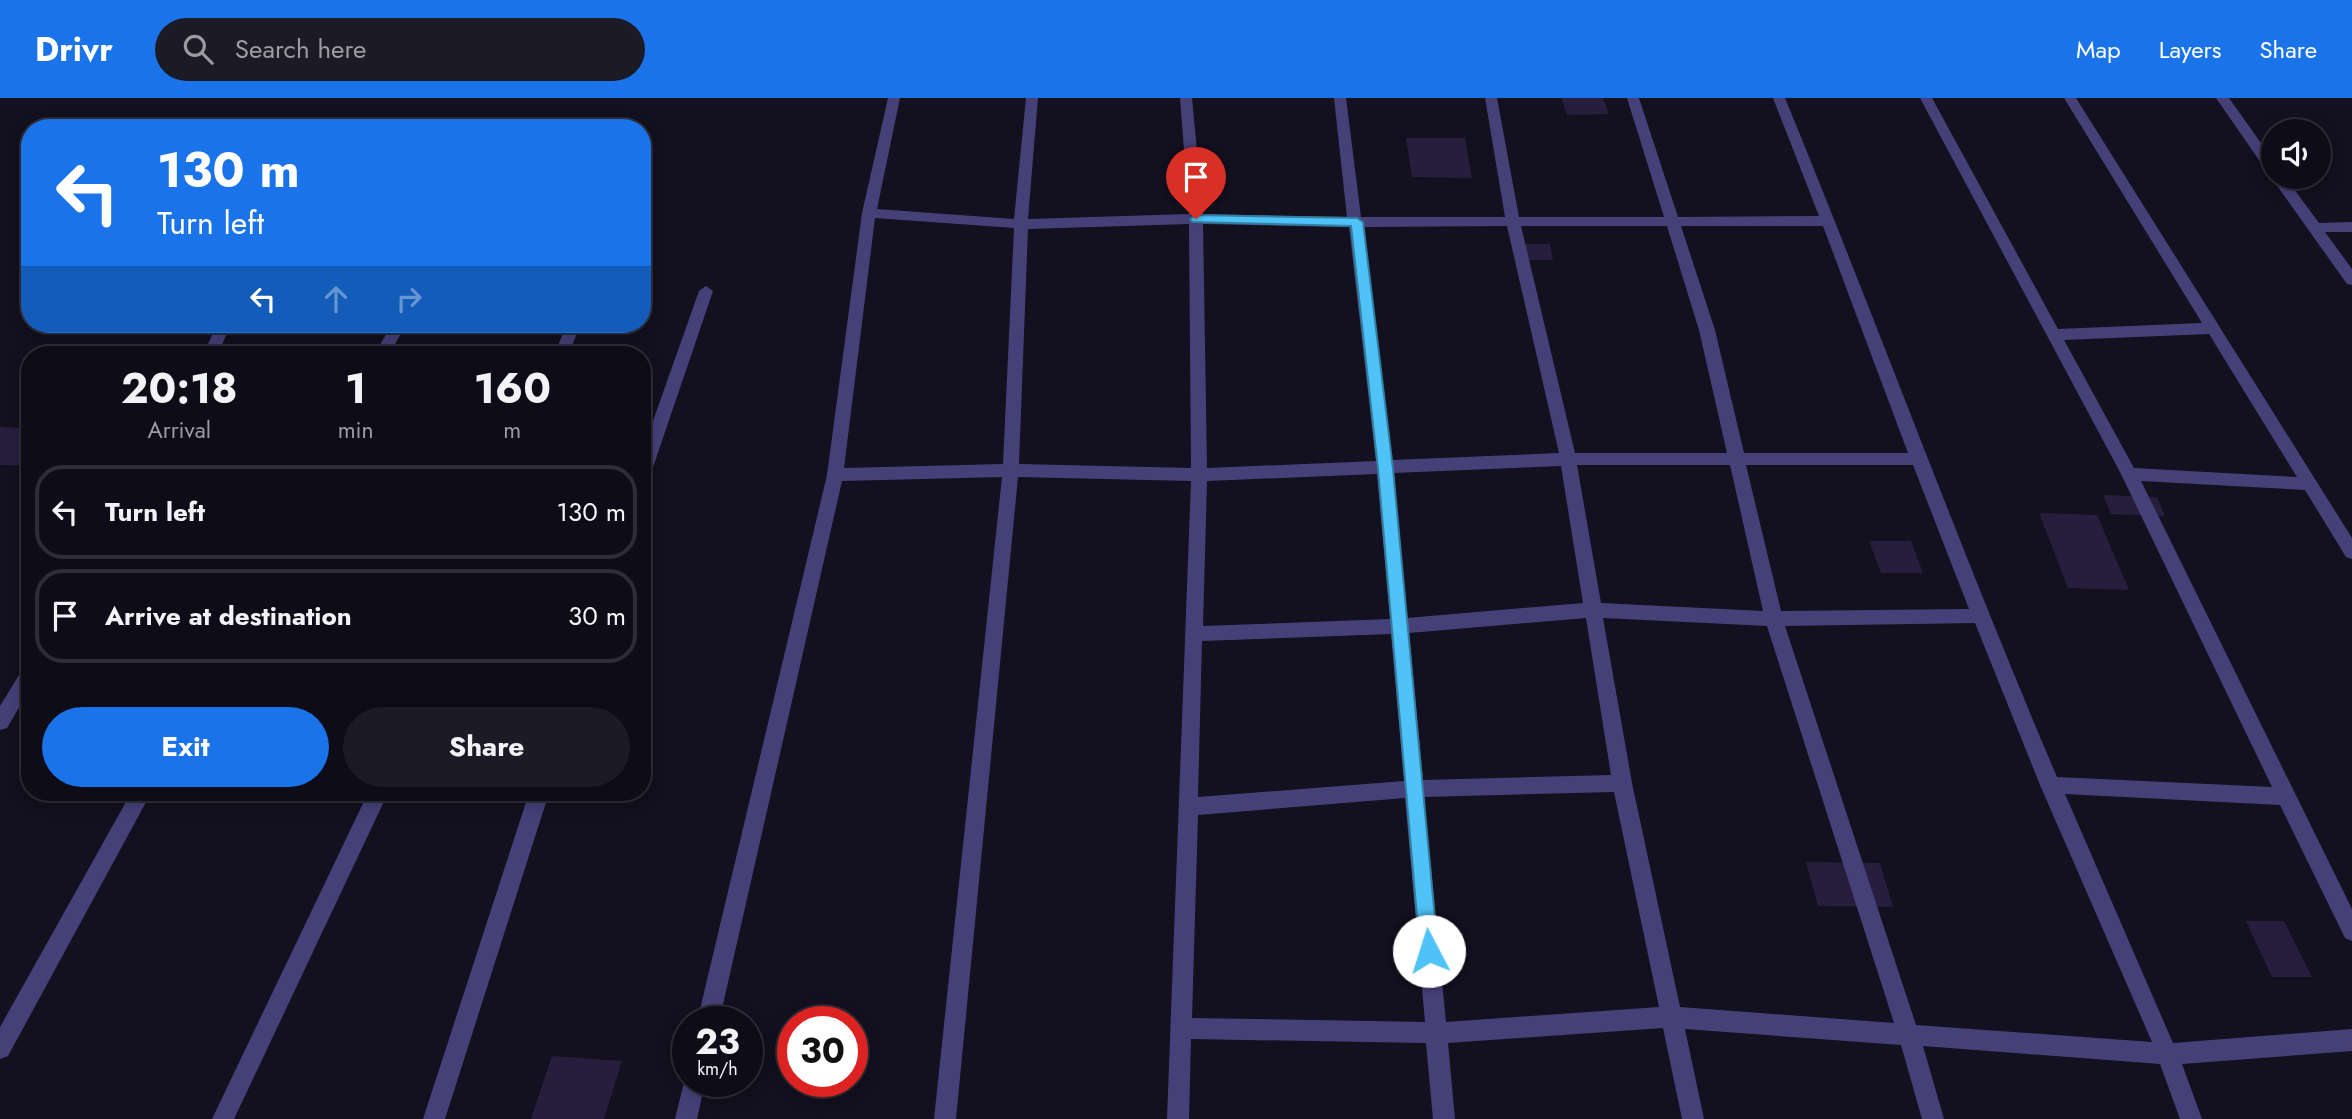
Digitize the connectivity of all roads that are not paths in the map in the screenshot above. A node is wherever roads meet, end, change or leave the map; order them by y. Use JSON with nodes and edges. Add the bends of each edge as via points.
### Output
{"nodes":[{"id":1,"x":894,"y":98,"type":"edge"},
{"id":2,"x":1032,"y":98,"type":"edge"},
{"id":3,"x":1186,"y":98,"type":"edge"},
{"id":4,"x":1340,"y":98,"type":"edge"},
{"id":5,"x":1491,"y":98,"type":"edge"},
{"id":6,"x":1633,"y":98,"type":"edge"},
{"id":7,"x":1779,"y":98,"type":"edge"},
{"id":8,"x":1926,"y":98,"type":"edge"},
{"id":9,"x":2070,"y":98,"type":"edge"},
{"id":10,"x":2222,"y":98,"type":"edge"},
{"id":11,"x":2261,"y":153,"type":"edge"},
{"id":12,"x":2286,"y":189,"type":"edge"},
{"id":13,"x":869,"y":213,"type":"junction"},
{"id":14,"x":1196,"y":219,"type":"junction"},
{"id":15,"x":1830,"y":221,"type":"junction"},
{"id":16,"x":1357,"y":222,"type":"junction"},
{"id":17,"x":1513,"y":222,"type":"junction"},
{"id":18,"x":1673,"y":223,"type":"junction"},
{"id":19,"x":1021,"y":224,"type":"junction"},
{"id":20,"x":2314,"y":228,"type":"junction"},
{"id":21,"x":2352,"y":228,"type":"edge"},
{"id":22,"x":2352,"y":280,"type":"edge"},
{"id":23,"x":706,"y":291,"type":"dead end"},
{"id":24,"x":2215,"y":328,"type":"junction"},
{"id":25,"x":2052,"y":335,"type":"junction"},
{"id":26,"x":651,"y":450,"type":"edge"},
{"id":27,"x":1737,"y":457,"type":"junction"},
{"id":28,"x":1568,"y":459,"type":"junction"},
{"id":29,"x":1918,"y":459,"type":"junction"},
{"id":30,"x":1385,"y":469,"type":"junction"},
{"id":31,"x":1011,"y":470,"type":"junction"},
{"id":32,"x":2129,"y":474,"type":"junction"},
{"id":33,"x":835,"y":475,"type":"junction"},
{"id":34,"x":1199,"y":475,"type":"junction"},
{"id":35,"x":2310,"y":484,"type":"junction"},
{"id":36,"x":2352,"y":552,"type":"edge"},
{"id":37,"x":1592,"y":610,"type":"junction"},
{"id":38,"x":1980,"y":616,"type":"junction"},
{"id":39,"x":1774,"y":619,"type":"junction"},
{"id":40,"x":1399,"y":626,"type":"junction"},
{"id":41,"x":1193,"y":634,"type":"junction"},
{"id":42,"x":21,"y":688,"type":"edge"},
{"id":43,"x":0,"y":722,"type":"edge"},
{"id":44,"x":1622,"y":783,"type":"junction"},
{"id":45,"x":2050,"y":785,"type":"junction"},
{"id":46,"x":1414,"y":789,"type":"junction"},
{"id":47,"x":2287,"y":796,"type":"junction"},
{"id":48,"x":137,"y":801,"type":"edge"},
{"id":49,"x":374,"y":801,"type":"edge"},
{"id":50,"x":537,"y":801,"type":"edge"},
{"id":51,"x":1188,"y":807,"type":"junction"},
{"id":52,"x":2352,"y":931,"type":"edge"},
{"id":53,"x":712,"y":1006,"type":"edge"},
{"id":54,"x":1671,"y":1017,"type":"junction"},
{"id":55,"x":1181,"y":1028,"type":"junction"},
{"id":56,"x":1437,"y":1032,"type":"junction"},
{"id":57,"x":1909,"y":1036,"type":"junction"},
{"id":58,"x":2352,"y":1040,"type":"edge"},
{"id":59,"x":0,"y":1048,"type":"edge"},
{"id":60,"x":2169,"y":1054,"type":"junction"},
{"id":61,"x":691,"y":1097,"type":"edge"},
{"id":62,"x":223,"y":1119,"type":"edge"},
{"id":63,"x":434,"y":1119,"type":"edge"},
{"id":64,"x":686,"y":1119,"type":"edge"},
{"id":65,"x":945,"y":1119,"type":"edge"},
{"id":66,"x":1178,"y":1119,"type":"edge"},
{"id":67,"x":1444,"y":1119,"type":"edge"},
{"id":68,"x":1693,"y":1119,"type":"edge"},
{"id":69,"x":1933,"y":1119,"type":"edge"},
{"id":70,"x":2191,"y":1119,"type":"edge"}],
"edges":[{"from":1,"to":13,"type":"street"},
{"from":2,"to":19,"type":"street"},
{"from":3,"to":14,"type":"street"},
{"from":4,"to":16,"type":"street"},
{"from":5,"to":17,"type":"street"},
{"from":6,"to":18,"type":"street"},
{"from":7,"to":15,"type":"street"},
{"from":8,"to":25,"type":"street"},
{"from":9,"to":24,"type":"street"},
{"from":10,"to":11,"type":"street"},
{"from":12,"to":20,"type":"street"},
{"from":13,"to":19,"type":"street"},
{"from":13,"to":33,"type":"street"},
{"from":14,"to":16,"type":"street"},
{"from":14,"to":19,"type":"street"},
{"from":14,"to":34,"type":"street"},
{"from":15,"to":18,"type":"street"},
{"from":15,"to":29,"type":"street"},
{"from":16,"to":17,"type":"street"},
{"from":16,"to":30,"type":"street"},
{"from":17,"to":18,"type":"street"},
{"from":17,"to":28,"type":"street"},
{"from":18,"to":27,"type":"street","via":[[1707,330]]},
{"from":19,"to":31,"type":"street"},
{"from":20,"to":21,"type":"street"},
{"from":20,"to":22,"type":"street"},
{"from":23,"to":26,"type":"street"},
{"from":24,"to":25,"type":"street"},
{"from":24,"to":35,"type":"street"},
{"from":25,"to":32,"type":"street"},
{"from":27,"to":28,"type":"street"},
{"from":27,"to":29,"type":"street"},
{"from":27,"to":39,"type":"street"},
{"from":28,"to":30,"type":"street"},
{"from":28,"to":37,"type":"street"},
{"from":29,"to":38,"type":"street"},
{"from":30,"to":34,"type":"street"},
{"from":30,"to":40,"type":"street"},
{"from":31,"to":33,"type":"street"},
{"from":31,"to":34,"type":"street"},
{"from":31,"to":65,"type":"street"},
{"from":32,"to":35,"type":"street"},
{"from":32,"to":47,"type":"street"},
{"from":33,"to":53,"type":"street"},
{"from":34,"to":41,"type":"street"},
{"from":35,"to":36,"type":"street"},
{"from":37,"to":39,"type":"street"},
{"from":37,"to":40,"type":"street"},
{"from":37,"to":44,"type":"street"},
{"from":38,"to":39,"type":"street"},
{"from":38,"to":45,"type":"street"},
{"from":39,"to":57,"type":"street"},
{"from":40,"to":41,"type":"street"},
{"from":40,"to":46,"type":"street"},
{"from":41,"to":51,"type":"street"},
{"from":42,"to":43,"type":"street"},
{"from":44,"to":46,"type":"street"},
{"from":44,"to":54,"type":"street"},
{"from":45,"to":47,"type":"street"},
{"from":45,"to":60,"type":"street"},
{"from":46,"to":51,"type":"street"},
{"from":46,"to":56,"type":"street"},
{"from":47,"to":52,"type":"street"},
{"from":48,"to":59,"type":"street"},
{"from":49,"to":62,"type":"street"},
{"from":50,"to":63,"type":"street"},
{"from":51,"to":55,"type":"street"},
{"from":54,"to":56,"type":"street"},
{"from":54,"to":57,"type":"street"},
{"from":54,"to":68,"type":"street"},
{"from":55,"to":56,"type":"street"},
{"from":55,"to":66,"type":"street"},
{"from":56,"to":67,"type":"street"},
{"from":57,"to":60,"type":"street"},
{"from":57,"to":69,"type":"street"},
{"from":58,"to":60,"type":"street"},
{"from":60,"to":70,"type":"street"},
{"from":61,"to":64,"type":"street"}]}
